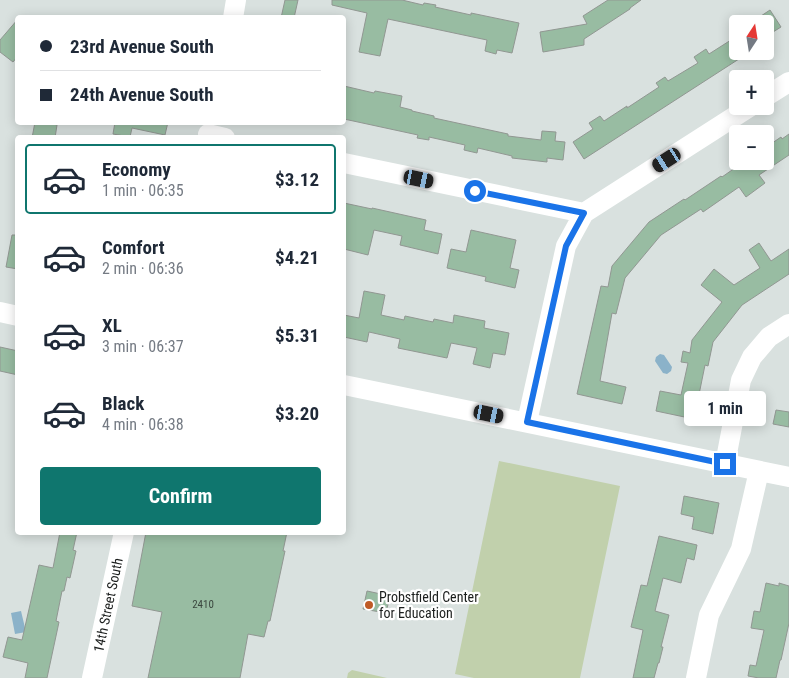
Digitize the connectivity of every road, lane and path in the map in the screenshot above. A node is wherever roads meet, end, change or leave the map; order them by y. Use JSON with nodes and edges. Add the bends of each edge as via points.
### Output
{"nodes":[{"id":1,"x":236,"y":0,"type":"edge"},
{"id":2,"x":234,"y":15,"type":"edge"},
{"id":3,"x":789,"y":82,"type":"edge"},
{"id":4,"x":774,"y":91,"type":"edge"},
{"id":5,"x":737,"y":115,"type":"edge"},
{"id":6,"x":346,"y":163,"type":"edge"},
{"id":7,"x":584,"y":213,"type":"junction"},
{"id":8,"x":0,"y":312,"type":"edge"},
{"id":9,"x":15,"y":315,"type":"edge"},
{"id":10,"x":789,"y":324,"type":"edge"},
{"id":11,"x":346,"y":385,"type":"edge"},
{"id":12,"x":527,"y":422,"type":"junction"},
{"id":13,"x":725,"y":464,"type":"junction"},
{"id":14,"x":759,"y":471,"type":"junction"},
{"id":15,"x":789,"y":477,"type":"edge"},
{"id":16,"x":123,"y":535,"type":"edge"},
{"id":17,"x":92,"y":678,"type":"edge"},
{"id":18,"x":696,"y":678,"type":"edge"}],
"edges":[{"from":1,"to":2,"type":"street"},
{"from":3,"to":4,"type":"street"},
{"from":5,"to":7,"type":"street"},
{"from":6,"to":7,"type":"street"},
{"from":7,"to":12,"type":"street","via":[[566,246]]},
{"from":8,"to":9,"type":"street"},
{"from":10,"to":13,"type":"street","via":[[769,337],[752,357],[741,380]]},
{"from":11,"to":12,"type":"street"},
{"from":12,"to":13,"type":"street"},
{"from":13,"to":14,"type":"street"},
{"from":14,"to":15,"type":"street"},
{"from":14,"to":18,"type":"street","via":[[741,549],[709,615]]},
{"from":16,"to":17,"type":"street","name":"14th Street South"}]}
